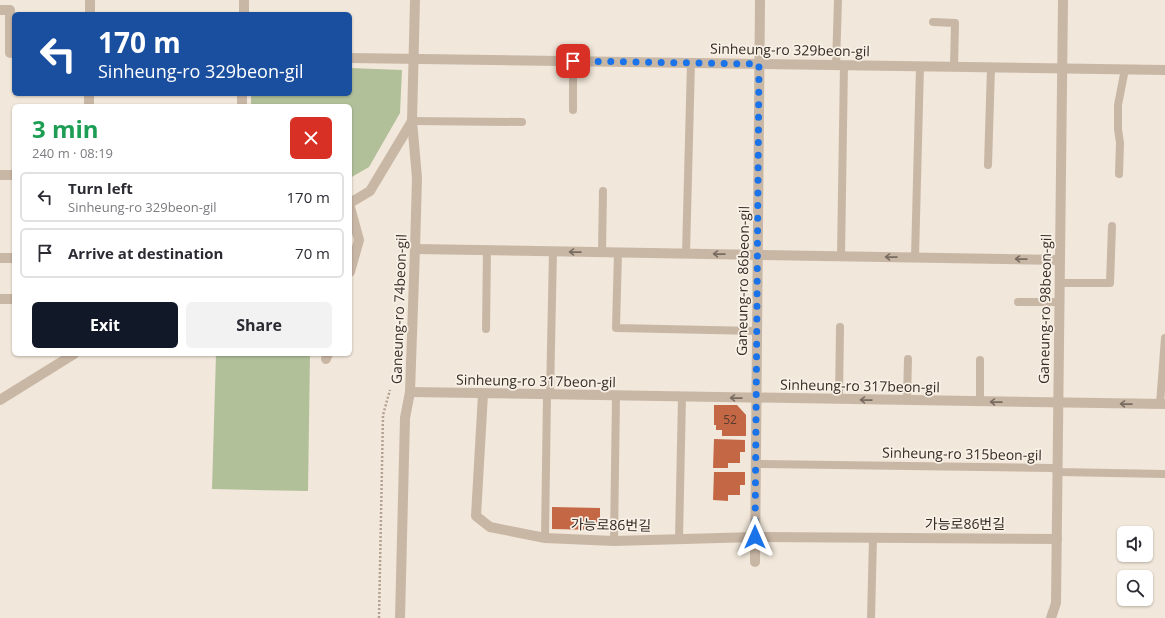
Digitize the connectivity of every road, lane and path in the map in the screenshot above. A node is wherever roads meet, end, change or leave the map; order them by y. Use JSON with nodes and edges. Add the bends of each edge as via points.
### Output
{"nodes":[{"id":1,"x":90,"y":0,"type":"edge"},
{"id":2,"x":244,"y":0,"type":"edge"},
{"id":3,"x":415,"y":0,"type":"edge"},
{"id":4,"x":760,"y":0,"type":"edge"},
{"id":5,"x":838,"y":0,"type":"edge"},
{"id":6,"x":1063,"y":0,"type":"edge"},
{"id":7,"x":0,"y":10,"type":"edge"},
{"id":8,"x":90,"y":12,"type":"edge"},
{"id":9,"x":244,"y":12,"type":"edge"},
{"id":10,"x":933,"y":22,"type":"dead end"},
{"id":11,"x":8,"y":53,"type":"edge"},
{"id":12,"x":352,"y":58,"type":"edge"},
{"id":13,"x":414,"y":58,"type":"junction"},
{"id":14,"x":573,"y":61,"type":"junction"},
{"id":15,"x":691,"y":63,"type":"junction"},
{"id":16,"x":759,"y":64,"type":"junction"},
{"id":17,"x":840,"y":65,"type":"junction"},
{"id":18,"x":920,"y":66,"type":"junction"},
{"id":19,"x":954,"y":67,"type":"junction"},
{"id":20,"x":991,"y":67,"type":"junction"},
{"id":21,"x":1062,"y":68,"type":"junction"},
{"id":22,"x":1125,"y":69,"type":"junction"},
{"id":23,"x":1165,"y":70,"type":"edge"},
{"id":24,"x":573,"y":110,"type":"dead end"},
{"id":25,"x":412,"y":121,"type":"junction"},
{"id":26,"x":522,"y":122,"type":"dead end"},
{"id":27,"x":988,"y":164,"type":"dead end"},
{"id":28,"x":1119,"y":174,"type":"dead end"},
{"id":29,"x":0,"y":175,"type":"edge"},
{"id":30,"x":12,"y":175,"type":"edge"},
{"id":31,"x":603,"y":191,"type":"dead end"},
{"id":32,"x":352,"y":201,"type":"edge"},
{"id":33,"x":352,"y":214,"type":"edge"},
{"id":34,"x":1112,"y":226,"type":"dead end"},
{"id":35,"x":415,"y":249,"type":"junction"},
{"id":36,"x":487,"y":250,"type":"junction"},
{"id":37,"x":553,"y":251,"type":"junction"},
{"id":38,"x":602,"y":252,"type":"junction"},
{"id":39,"x":618,"y":252,"type":"junction"},
{"id":40,"x":686,"y":253,"type":"junction"},
{"id":41,"x":758,"y":254,"type":"junction"},
{"id":42,"x":841,"y":256,"type":"junction"},
{"id":43,"x":915,"y":257,"type":"junction"},
{"id":44,"x":0,"y":258,"type":"edge"},
{"id":45,"x":12,"y":258,"type":"edge"},
{"id":46,"x":1060,"y":260,"type":"junction"},
{"id":47,"x":352,"y":265,"type":"edge"},
{"id":48,"x":1060,"y":283,"type":"junction"},
{"id":49,"x":12,"y":299,"type":"edge"},
{"id":50,"x":0,"y":300,"type":"edge"},
{"id":51,"x":1018,"y":302,"type":"dead end"},
{"id":52,"x":1060,"y":302,"type":"junction"},
{"id":53,"x":840,"y":326,"type":"dead end"},
{"id":54,"x":486,"y":329,"type":"dead end"},
{"id":55,"x":757,"y":331,"type":"junction"},
{"id":56,"x":1165,"y":338,"type":"edge"},
{"id":57,"x":71,"y":356,"type":"edge"},
{"id":58,"x":908,"y":358,"type":"dead end"},
{"id":59,"x":980,"y":360,"type":"dead end"},
{"id":60,"x":390,"y":390,"type":"dead end"},
{"id":61,"x":410,"y":392,"type":"junction"},
{"id":62,"x":483,"y":394,"type":"junction"},
{"id":63,"x":549,"y":395,"type":"junction"},
{"id":64,"x":616,"y":396,"type":"junction"},
{"id":65,"x":682,"y":397,"type":"junction"},
{"id":66,"x":756,"y":398,"type":"junction"},
{"id":67,"x":839,"y":399,"type":"junction"},
{"id":68,"x":0,"y":400,"type":"edge"},
{"id":69,"x":907,"y":400,"type":"junction"},
{"id":70,"x":980,"y":402,"type":"junction"},
{"id":71,"x":1058,"y":403,"type":"junction"},
{"id":72,"x":1162,"y":404,"type":"edge"},
{"id":73,"x":756,"y":464,"type":"junction"},
{"id":74,"x":1058,"y":472,"type":"junction"},
{"id":75,"x":1165,"y":474,"type":"edge"},
{"id":76,"x":755,"y":537,"type":"junction"},
{"id":77,"x":545,"y":538,"type":"junction"},
{"id":78,"x":873,"y":538,"type":"junction"},
{"id":79,"x":679,"y":539,"type":"junction"},
{"id":80,"x":1057,"y":539,"type":"junction"},
{"id":81,"x":614,"y":541,"type":"junction"},
{"id":82,"x":755,"y":562,"type":"dead end"},
{"id":83,"x":379,"y":618,"type":"edge"},
{"id":84,"x":400,"y":618,"type":"edge"},
{"id":85,"x":871,"y":618,"type":"edge"},
{"id":86,"x":1052,"y":618,"type":"edge"}],
"edges":[{"from":1,"to":8,"type":"street"},
{"from":2,"to":9,"type":"street"},
{"from":3,"to":13,"type":"street","name":"Ganeung-ro 74beon-gil"},
{"from":4,"to":16,"type":"street","name":"Ganeung-ro 86beon-gil"},
{"from":5,"to":17,"type":"lane"},
{"from":6,"to":21,"type":"street","name":"Ganeung-ro 98beon-gil"},
{"from":7,"to":11,"type":"street","via":[[10,10]]},
{"from":10,"to":19,"type":"lane","via":[[955,23]]},
{"from":12,"to":13,"type":"street","name":"Sinheung-ro 329beon-gil"},
{"from":13,"to":14,"type":"street","name":"Sinheung-ro 329beon-gil"},
{"from":13,"to":25,"type":"street","name":"Ganeung-ro 74beon-gil"},
{"from":14,"to":15,"type":"street","name":"Sinheung-ro 329beon-gil"},
{"from":14,"to":24,"type":"lane"},
{"from":15,"to":16,"type":"street","name":"Sinheung-ro 329beon-gil"},
{"from":15,"to":40,"type":"lane"},
{"from":16,"to":17,"type":"street","name":"Sinheung-ro 329beon-gil"},
{"from":16,"to":41,"type":"street","name":"Ganeung-ro 86beon-gil"},
{"from":17,"to":18,"type":"street","name":"Sinheung-ro 329beon-gil"},
{"from":17,"to":42,"type":"lane"},
{"from":18,"to":19,"type":"street","name":"Sinheung-ro 329beon-gil"},
{"from":18,"to":43,"type":"lane"},
{"from":19,"to":20,"type":"street","name":"Sinheung-ro 329beon-gil"},
{"from":20,"to":21,"type":"street","name":"Sinheung-ro 329beon-gil"},
{"from":20,"to":27,"type":"lane"},
{"from":21,"to":22,"type":"street","name":"Sinheung-ro 329beon-gil"},
{"from":21,"to":46,"type":"street","name":"Ganeung-ro 98beon-gil"},
{"from":22,"to":23,"type":"street","name":"Sinheung-ro 329beon-gil"},
{"from":22,"to":28,"type":"lane","via":[[1118,105]]},
{"from":25,"to":26,"type":"lane"},
{"from":25,"to":32,"type":"street","via":[[370,191]]},
{"from":25,"to":35,"type":"street","name":"Ganeung-ro 74beon-gil","via":[[417,178]]},
{"from":29,"to":30,"type":"street"},
{"from":31,"to":38,"type":"lane"},
{"from":33,"to":47,"type":"street","via":[[359,240]]},
{"from":34,"to":48,"type":"lane","via":[[1110,284]]},
{"from":35,"to":36,"type":"street"},
{"from":35,"to":61,"type":"street","name":"Ganeung-ro 74beon-gil"},
{"from":36,"to":37,"type":"street"},
{"from":36,"to":54,"type":"lane"},
{"from":38,"to":37,"type":"street","one_way":true},
{"from":37,"to":63,"type":"lane"},
{"from":38,"to":39,"type":"street"},
{"from":39,"to":40,"type":"street"},
{"from":39,"to":55,"type":"lane","via":[[616,328]]},
{"from":41,"to":40,"type":"street","one_way":true},
{"from":41,"to":42,"type":"street"},
{"from":41,"to":55,"type":"street","name":"Ganeung-ro 86beon-gil"},
{"from":43,"to":42,"type":"street","one_way":true},
{"from":46,"to":43,"type":"street","one_way":true},
{"from":44,"to":45,"type":"street"},
{"from":46,"to":48,"type":"street","name":"Ganeung-ro 98beon-gil"},
{"from":48,"to":52,"type":"street","name":"Ganeung-ro 98beon-gil"},
{"from":49,"to":50,"type":"street"},
{"from":51,"to":52,"type":"lane"},
{"from":52,"to":71,"type":"street","name":"Ganeung-ro 98beon-gil"},
{"from":53,"to":67,"type":"lane"},
{"from":55,"to":66,"type":"street","name":"Ganeung-ro 86beon-gil"},
{"from":56,"to":72,"type":"lane"},
{"from":57,"to":68,"type":"street"},
{"from":58,"to":69,"type":"lane"},
{"from":59,"to":70,"type":"lane"},
{"from":60,"to":83,"type":"path","via":[[383,415]]},
{"from":61,"to":62,"type":"street","name":"Sinheung-ro 317beon-gil"},
{"from":61,"to":84,"type":"street","name":"Ganeung-ro 74beon-gil","via":[[405,418]]},
{"from":62,"to":63,"type":"street","name":"Sinheung-ro 317beon-gil"},
{"from":62,"to":77,"type":"street","name":"가능로86번길","via":[[476,516],[490,527]]},
{"from":63,"to":64,"type":"street","name":"Sinheung-ro 317beon-gil"},
{"from":63,"to":77,"type":"lane"},
{"from":64,"to":65,"type":"street","name":"Sinheung-ro 317beon-gil"},
{"from":64,"to":81,"type":"lane"},
{"from":66,"to":65,"type":"street","name":"Sinheung-ro 317beon-gil","one_way":true},
{"from":65,"to":79,"type":"lane"},
{"from":66,"to":67,"type":"street","name":"Sinheung-ro 317beon-gil"},
{"from":66,"to":73,"type":"street","name":"Ganeung-ro 86beon-gil"},
{"from":69,"to":67,"type":"street","name":"Sinheung-ro 317beon-gil","one_way":true},
{"from":69,"to":70,"type":"street","name":"Sinheung-ro 317beon-gil"},
{"from":71,"to":70,"type":"street","name":"Sinheung-ro 317beon-gil","one_way":true},
{"from":72,"to":71,"type":"street","name":"Sinheung-ro 317beon-gil","one_way":true},
{"from":71,"to":74,"type":"street","name":"Ganeung-ro 98beon-gil"},
{"from":73,"to":74,"type":"lane","name":"Sinheung-ro 315beon-gil","via":[[1053,468]]},
{"from":73,"to":76,"type":"street","name":"Ganeung-ro 86beon-gil"},
{"from":74,"to":75,"type":"lane","name":"Sinheung-ro 315beon-gil"},
{"from":74,"to":80,"type":"street","name":"Ganeung-ro 98beon-gil"},
{"from":76,"to":78,"type":"street","name":"가능로86번길"},
{"from":76,"to":79,"type":"street","name":"가능로86번길"},
{"from":76,"to":82,"type":"street","name":"Ganeung-ro 86beon-gil"},
{"from":77,"to":81,"type":"street","name":"가능로86번길"},
{"from":78,"to":80,"type":"street","name":"가능로86번길"},
{"from":78,"to":85,"type":"lane"},
{"from":79,"to":81,"type":"street","name":"가능로86번길"},
{"from":80,"to":86,"type":"street","name":"Ganeung-ro 98beon-gil","via":[[1056,603]]}]}
